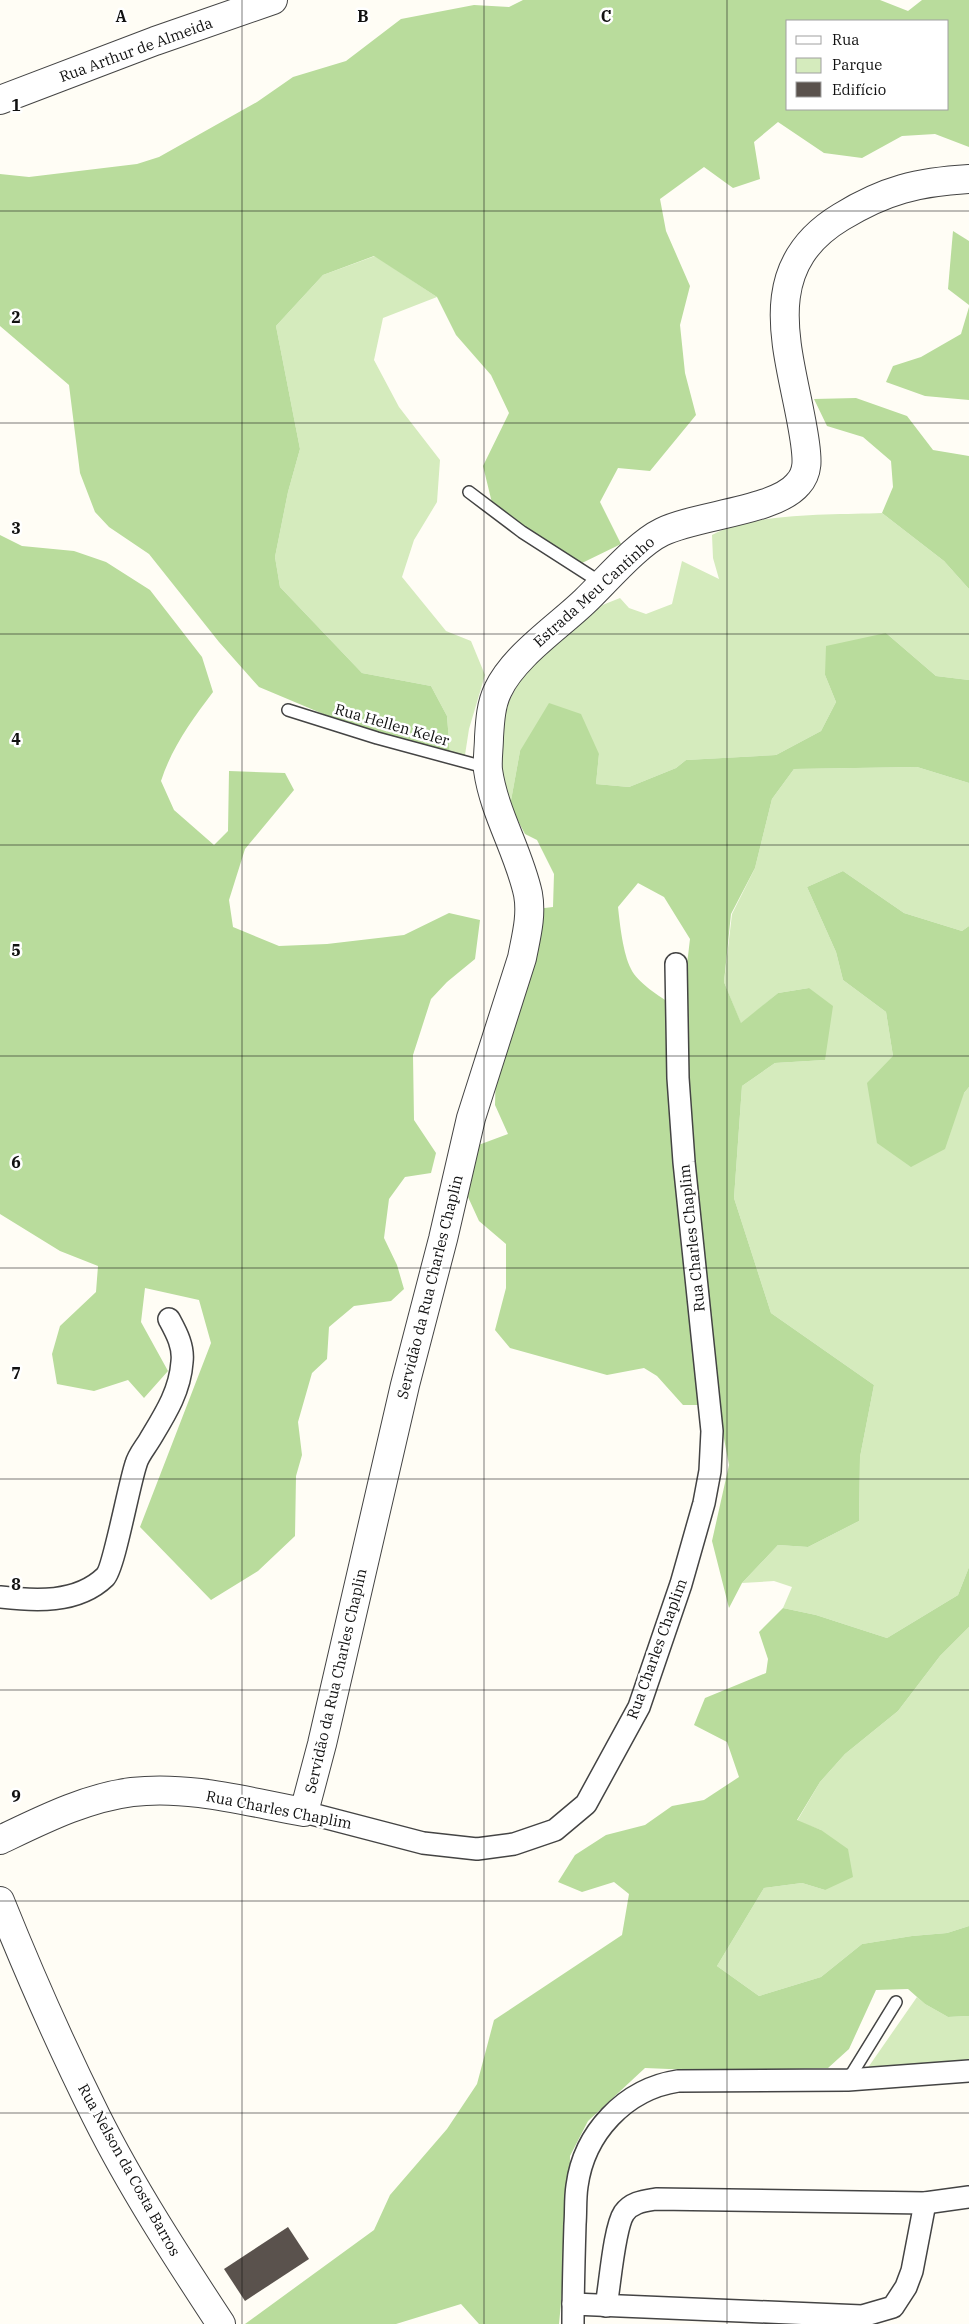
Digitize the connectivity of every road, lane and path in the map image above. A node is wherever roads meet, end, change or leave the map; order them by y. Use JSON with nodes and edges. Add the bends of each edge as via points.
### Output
{"nodes":[{"id":1,"x":273,"y":0,"type":"edge"},
{"id":2,"x":0,"y":100,"type":"edge"},
{"id":3,"x":969,"y":179,"type":"edge"},
{"id":4,"x":469,"y":492,"type":"dead end"},
{"id":5,"x":603,"y":584,"type":"junction"},
{"id":6,"x":288,"y":710,"type":"dead end"},
{"id":7,"x":488,"y":768,"type":"junction"},
{"id":8,"x":676,"y":964,"type":"dead end"},
{"id":9,"x":169,"y":1319,"type":"dead end"},
{"id":10,"x":0,"y":1597,"type":"edge"},
{"id":11,"x":304,"y":1812,"type":"junction"},
{"id":12,"x":0,"y":1840,"type":"edge"},
{"id":13,"x":0,"y":1901,"type":"edge"},
{"id":14,"x":896,"y":2002,"type":"dead end"},
{"id":15,"x":969,"y":2072,"type":"edge"},
{"id":16,"x":848,"y":2080,"type":"junction"},
{"id":17,"x":969,"y":2197,"type":"edge"},
{"id":18,"x":925,"y":2203,"type":"junction"},
{"id":19,"x":606,"y":2306,"type":"junction"},
{"id":20,"x":573,"y":2314,"type":"edge"},
{"id":21,"x":221,"y":2324,"type":"edge"}],
"edges":[{"from":1,"to":2,"type":"street","name":"Rua Arthur de Almeida"},
{"from":3,"to":5,"type":"street","name":"Estrada Meu Cantinho","via":[[930,181],[903,187],[854,208],[807,244],[793,266],[783,315],[807,458],[800,482],[788,494],[770,502],[660,533],[622,563]]},
{"from":4,"to":5,"type":"lane","via":[[522,532]]},
{"from":5,"to":7,"type":"street","name":"Estrada Meu Cantinho","via":[[530,650],[498,689],[490,721]]},
{"from":6,"to":7,"type":"lane","name":"Rua Hellen Keler"},
{"from":7,"to":11,"type":"street","name":"Servidão da Rua Charles Chaplin","via":[[492,790],[528,893],[530,915],[527,933],[471,1118]]},
{"from":8,"to":11,"type":"street","name":"Rua Charles Chaplim","via":[[678,1078],[684,1162],[712,1431],[704,1503],[682,1584],[639,1707],[586,1804],[555,1830],[514,1844],[477,1849],[424,1843]]},
{"from":9,"to":10,"type":"street","via":[[182,1350],[178,1384],[170,1405],[136,1462],[106,1577],[60,1599]]},
{"from":11,"to":12,"type":"street","name":"Rua Charles Chaplim","via":[[182,1791],[132,1792],[88,1802]]},
{"from":13,"to":21,"type":"street","name":"Rua Nelson da Costa Barros","via":[[96,2117],[165,2238]]},
{"from":14,"to":16,"type":"lane"},
{"from":15,"to":16,"type":"street"},
{"from":16,"to":20,"type":"street","via":[[678,2081],[658,2084],[613,2112],[593,2137],[577,2185]]},
{"from":17,"to":18,"type":"street"},
{"from":18,"to":19,"type":"street","via":[[912,2271],[893,2308],[862,2316]]},
{"from":18,"to":19,"type":"street","via":[[640,2201],[624,2213],[618,2226]]},
{"from":19,"to":20,"type":"street"}]}
